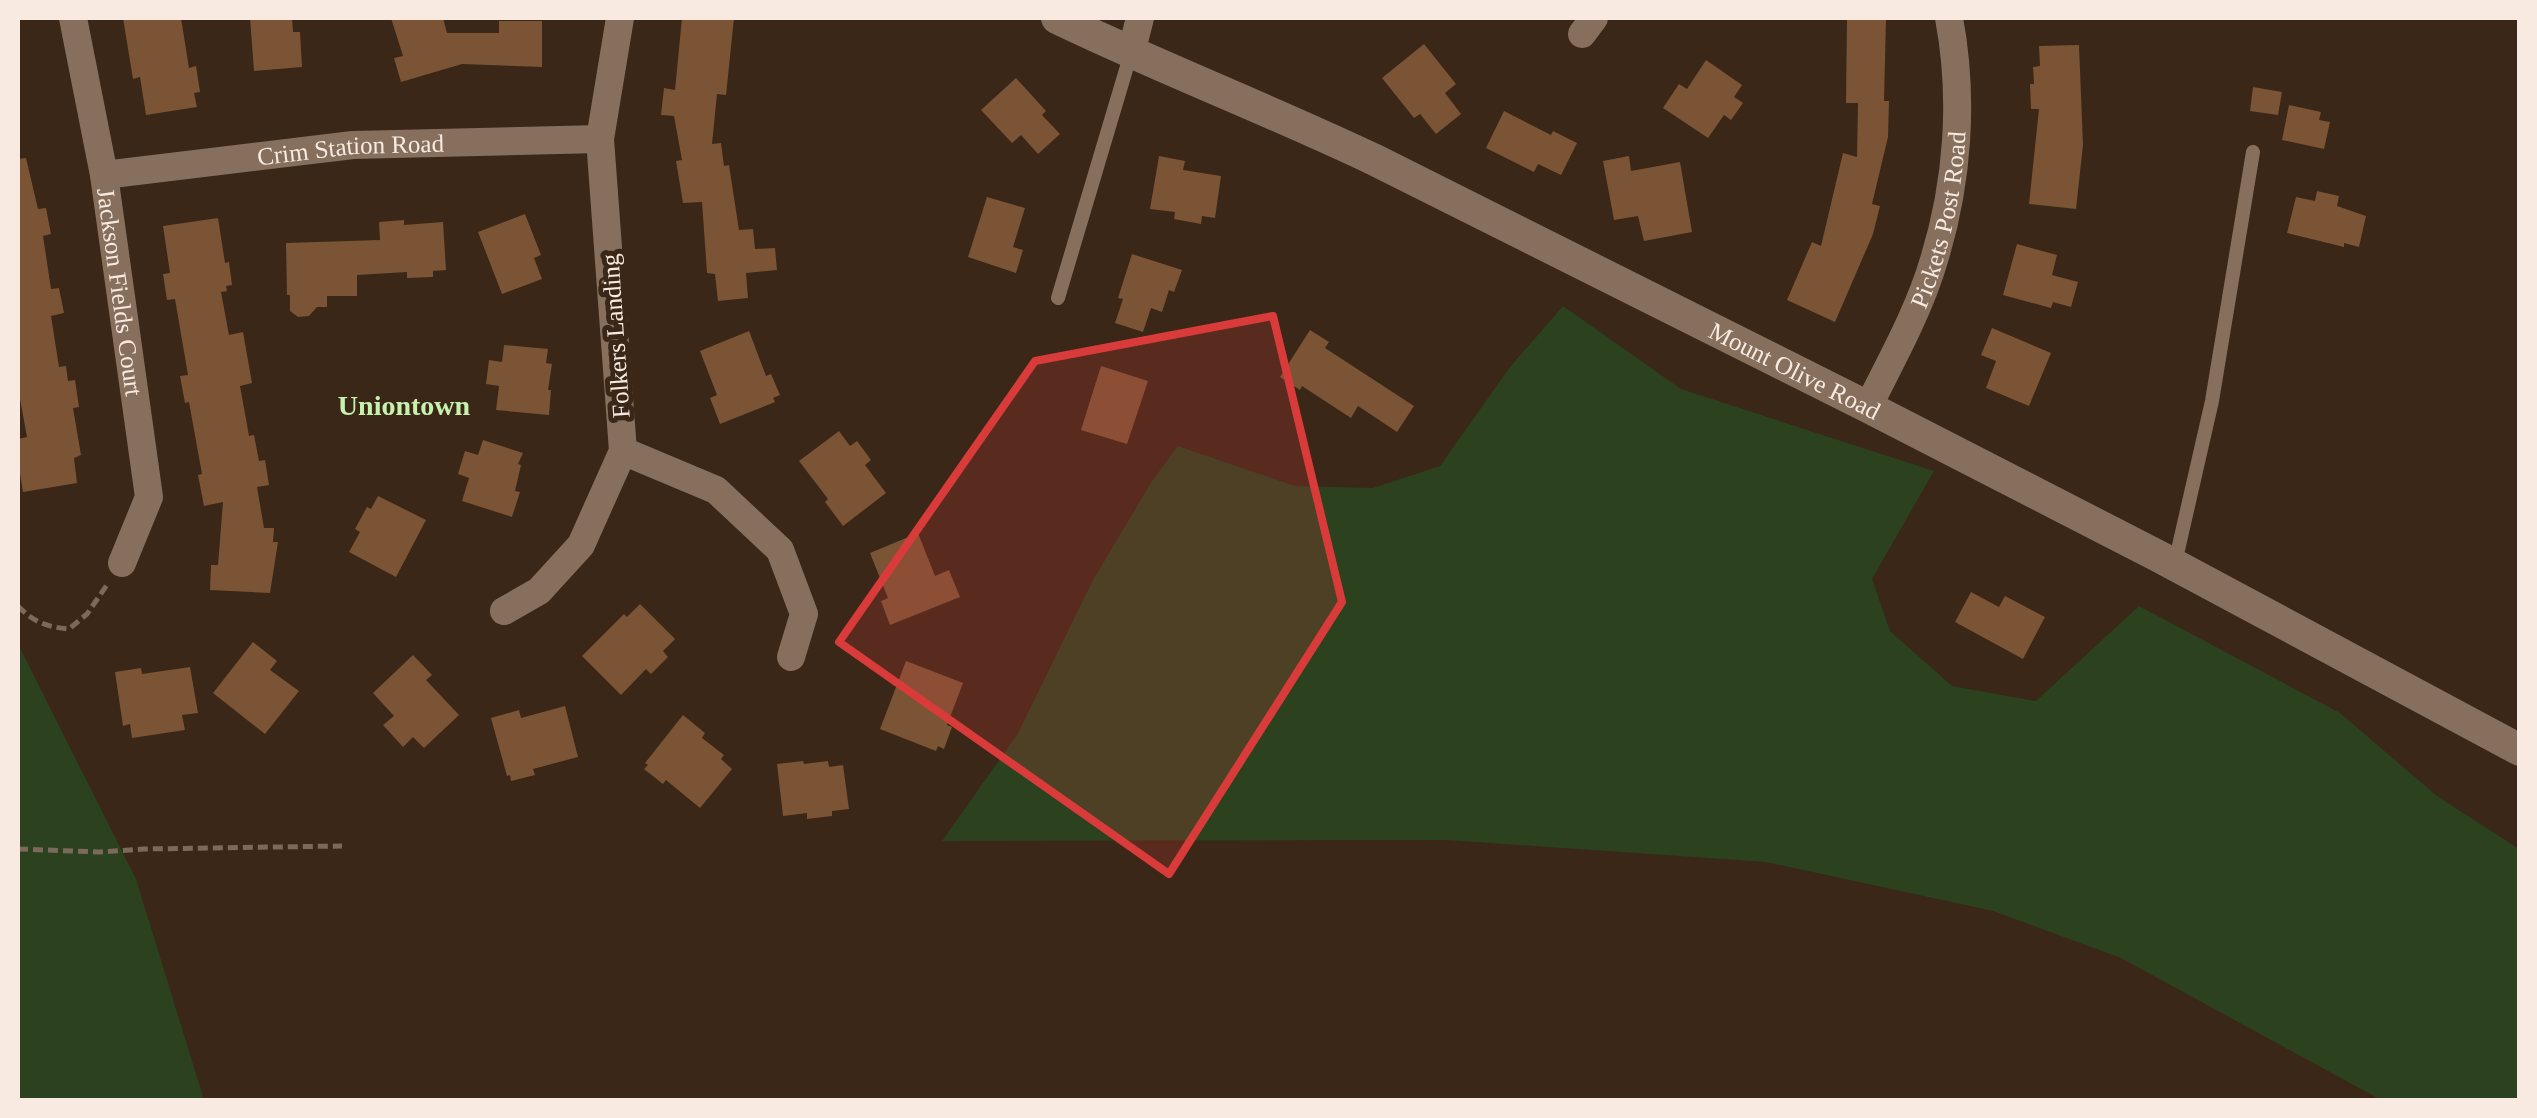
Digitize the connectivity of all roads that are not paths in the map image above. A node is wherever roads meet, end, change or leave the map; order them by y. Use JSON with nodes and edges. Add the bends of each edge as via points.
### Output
{"nodes":[{"id":1,"x":73,"y":18,"type":"edge"},
{"id":2,"x":620,"y":18,"type":"edge"},
{"id":3,"x":1056,"y":18,"type":"edge"},
{"id":4,"x":1140,"y":18,"type":"edge"},
{"id":5,"x":1948,"y":18,"type":"edge"},
{"id":6,"x":1131,"y":53,"type":"junction"},
{"id":7,"x":600,"y":140,"type":"junction"},
{"id":8,"x":2253,"y":152,"type":"dead end"},
{"id":9,"x":104,"y":175,"type":"junction"},
{"id":10,"x":1058,"y":298,"type":"dead end"},
{"id":11,"x":1868,"y":406,"type":"junction"},
{"id":12,"x":623,"y":451,"type":"junction"},
{"id":13,"x":122,"y":563,"type":"road end"},
{"id":14,"x":2175,"y":564,"type":"junction"},
{"id":15,"x":504,"y":612,"type":"dead end"},
{"id":16,"x":791,"y":656,"type":"dead end"},
{"id":17,"x":2520,"y":750,"type":"edge"}],
"edges":[{"from":1,"to":9,"type":"street","name":"Jackson Fields Court"},
{"from":2,"to":7,"type":"street","name":"Folkers Landing"},
{"from":3,"to":6,"type":"street","name":"Mount Olive Road"},
{"from":4,"to":6,"type":"street"},
{"from":5,"to":11,"type":"street","name":"Pickets Post Road","via":[[1957,120],[1950,194],[1934,261]]},
{"from":6,"to":10,"type":"lane"},
{"from":6,"to":11,"type":"street","name":"Mount Olive Road","via":[[1375,160]]},
{"from":7,"to":9,"type":"street","name":"Crim Station Road","via":[[353,145]]},
{"from":7,"to":12,"type":"street","name":"Folkers Landing"},
{"from":8,"to":14,"type":"lane","via":[[2212,400]]},
{"from":9,"to":13,"type":"street","name":"Jackson Fields Court","via":[[149,496]]},
{"from":11,"to":14,"type":"street","name":"Mount Olive Road"},
{"from":12,"to":15,"type":"street","name":"Folkers Landing","via":[[581,545],[539,591]]},
{"from":12,"to":16,"type":"street","via":[[716,490],[780,550],[804,614]]},
{"from":14,"to":17,"type":"street","name":"Mount Olive Road"}]}
